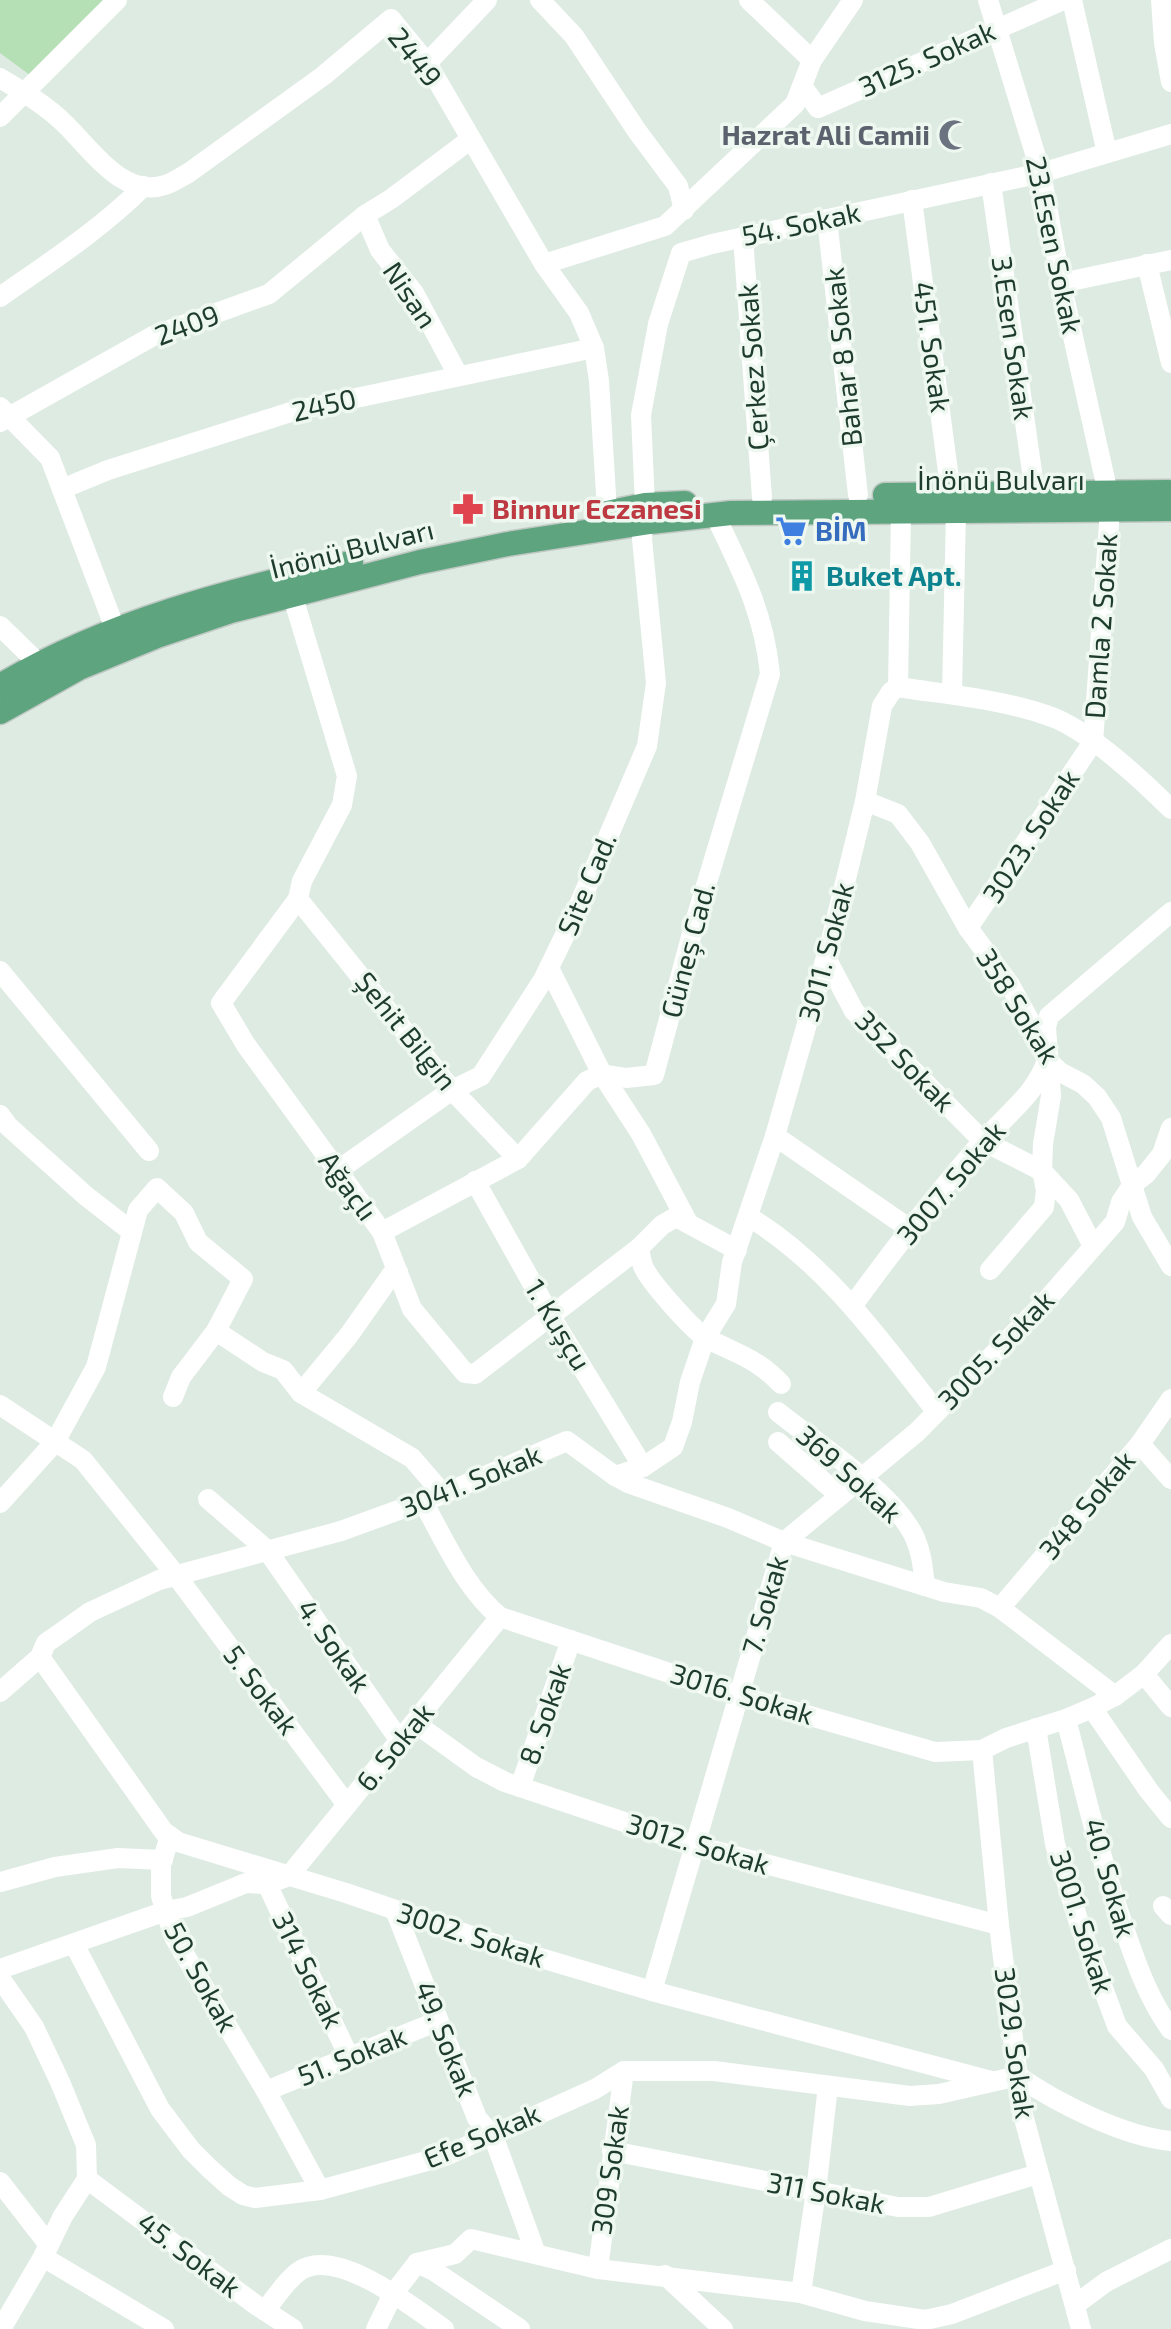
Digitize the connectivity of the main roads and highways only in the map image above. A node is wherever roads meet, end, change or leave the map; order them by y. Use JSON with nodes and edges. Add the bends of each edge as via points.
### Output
{"nodes":[{"id":1,"x":1171,"y":492,"type":"edge"},
{"id":2,"x":954,"y":502,"type":"junction"},
{"id":3,"x":1109,"y":502,"type":"junction"},
{"id":4,"x":1171,"y":509,"type":"edge"},
{"id":5,"x":644,"y":514,"type":"junction"},
{"id":6,"x":608,"y":520,"type":"junction"},
{"id":7,"x":0,"y":686,"type":"edge"},
{"id":8,"x":0,"y":712,"type":"edge"}],
"edges":[{"from":1,"to":3,"type":"main road"},
{"from":2,"to":3,"type":"main road","name":"İnönü Bulvarı"},
{"from":2,"to":3,"type":"main road","via":[[1035,493]]},
{"from":2,"to":5,"type":"main road","name":"İnönü Bulvarı","via":[[901,510]]},
{"from":2,"to":5,"type":"main road","via":[[858,495],[762,498]]},
{"from":3,"to":4,"type":"main road","name":"İnönü Bulvarı"},
{"from":5,"to":6,"type":"main road","name":"İnönü Bulvarı"},
{"from":6,"to":7,"type":"main road","name":"İnönü Bulvarı","via":[[519,525],[288,577],[82,643]]},
{"from":6,"to":8,"type":"main road","name":"İnönü Bulvarı","via":[[231,611],[79,668]]}]}
